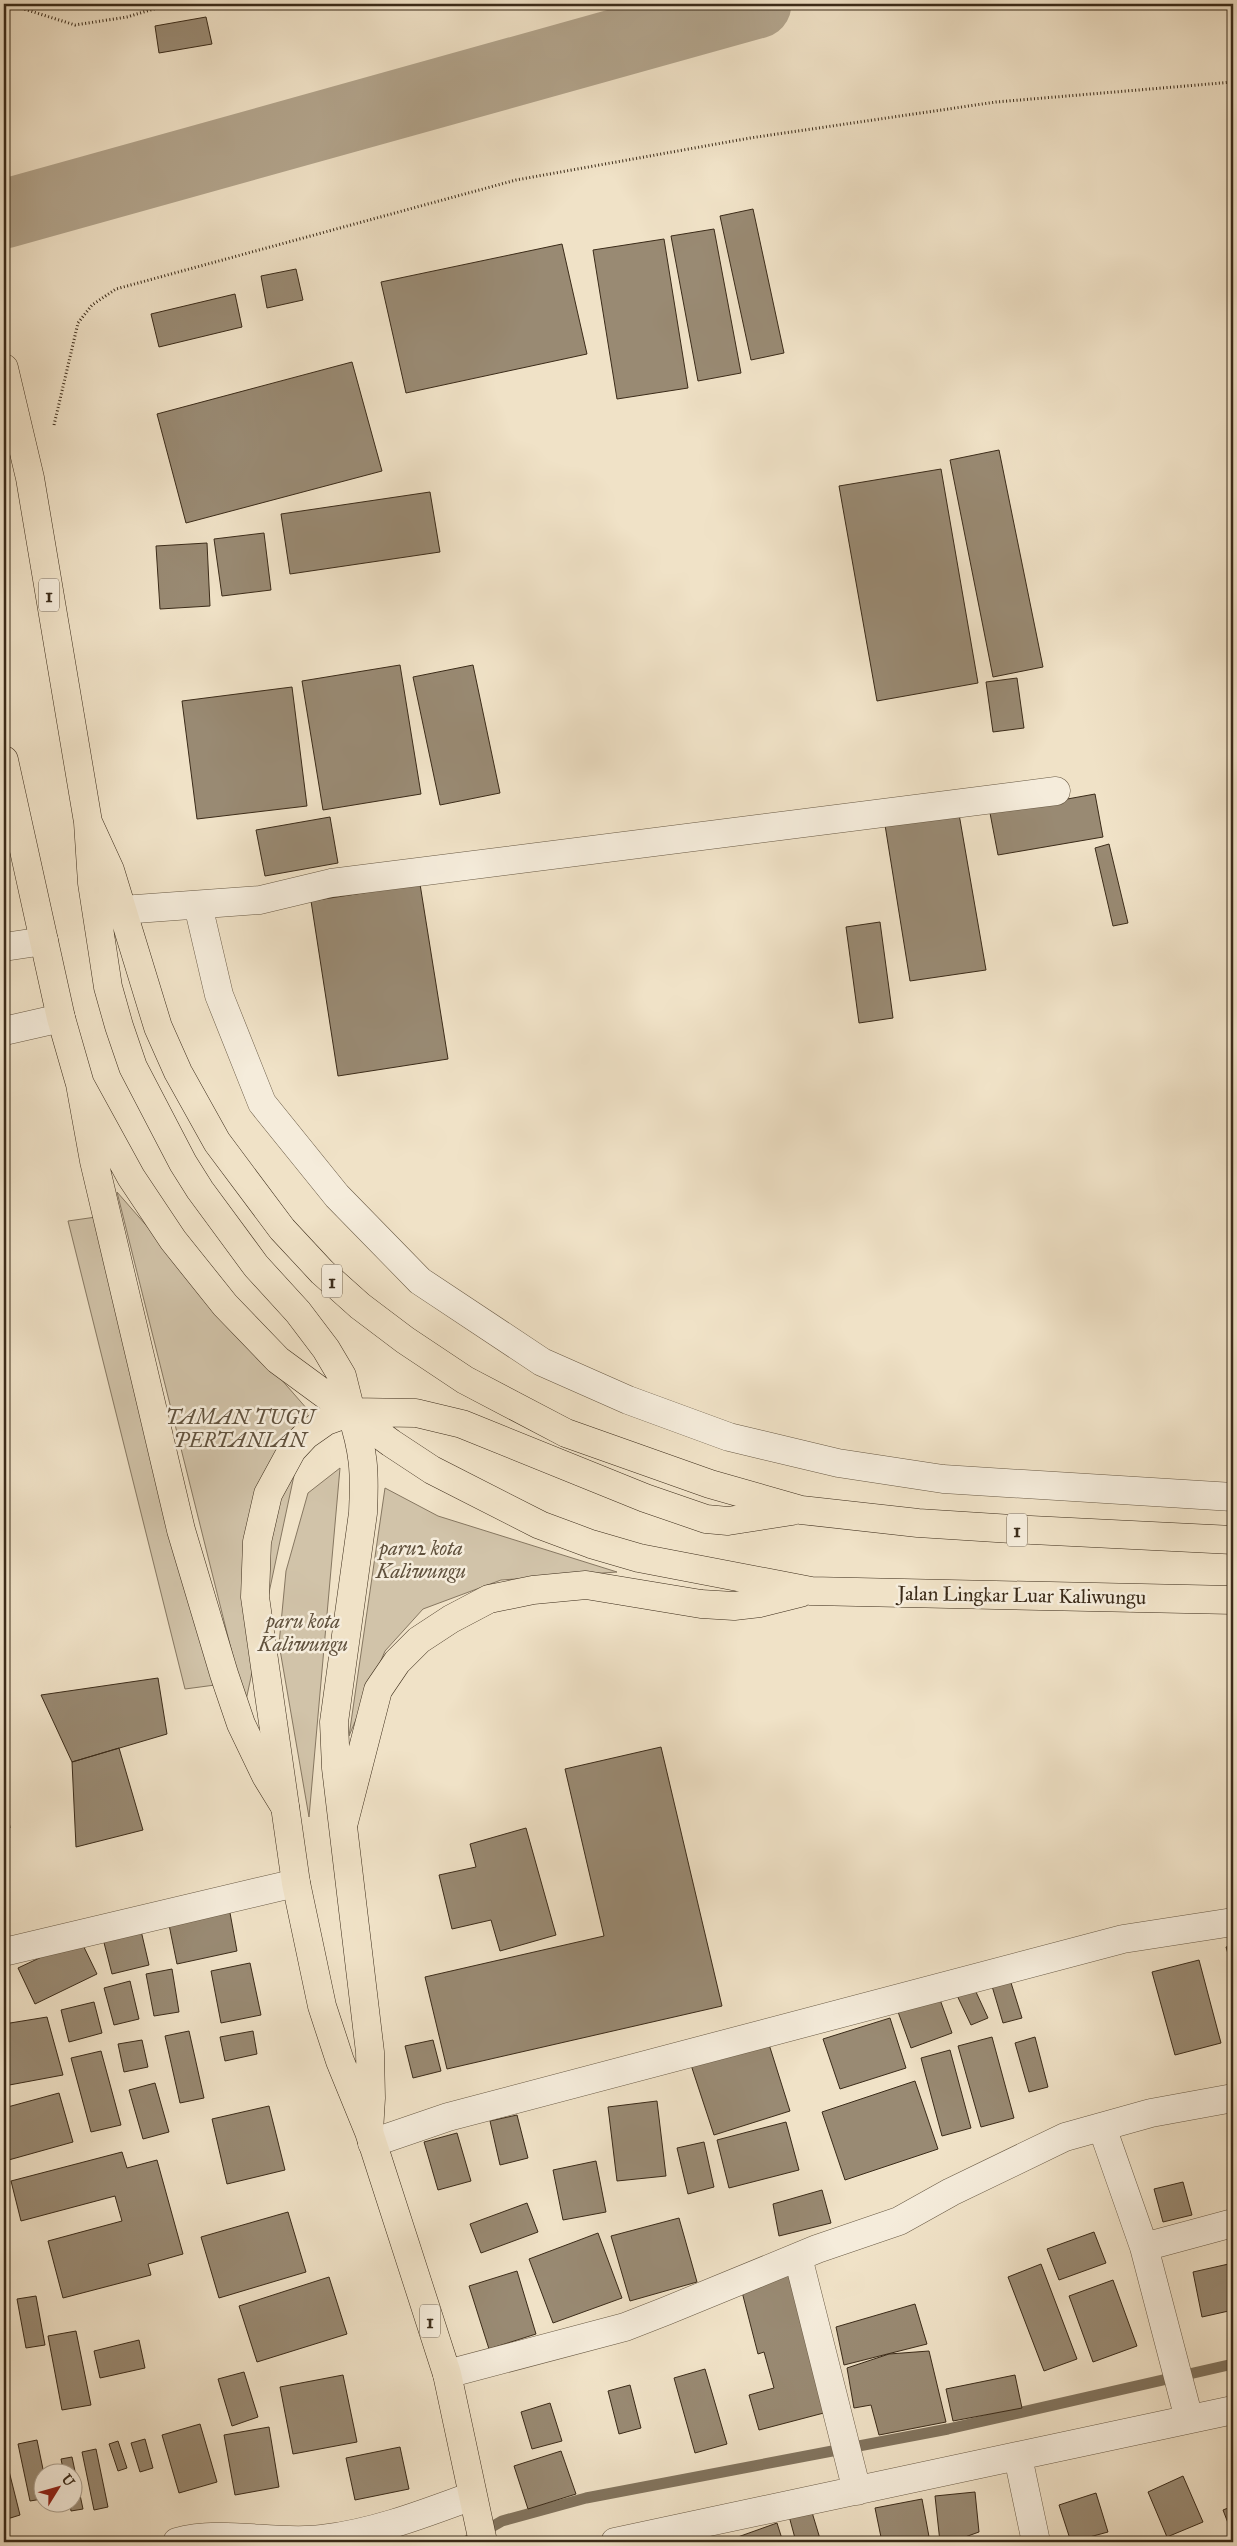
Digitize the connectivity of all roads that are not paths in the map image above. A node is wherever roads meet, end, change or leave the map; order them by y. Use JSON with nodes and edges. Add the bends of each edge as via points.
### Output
{"nodes":[{"id":1,"x":4,"y":368,"type":"edge"},
{"id":2,"x":4,"y":760,"type":"edge"},
{"id":3,"x":1056,"y":791,"type":"dead end"},
{"id":4,"x":88,"y":822,"type":"junction"},
{"id":5,"x":198,"y":905,"type":"junction"},
{"id":6,"x":122,"y":910,"type":"junction"},
{"id":7,"x":44,"y":941,"type":"junction"},
{"id":8,"x":4,"y":947,"type":"edge"},
{"id":9,"x":61,"y":1018,"type":"junction"},
{"id":10,"x":4,"y":1031,"type":"edge"},
{"id":11,"x":80,"y":1084,"type":"junction"},
{"id":12,"x":351,"y":1412,"type":"junction"},
{"id":13,"x":1233,"y":1498,"type":"edge"},
{"id":14,"x":801,"y":1510,"type":"junction"},
{"id":15,"x":1233,"y":1540,"type":"edge"},
{"id":16,"x":811,"y":1591,"type":"junction"},
{"id":17,"x":1233,"y":1600,"type":"edge"},
{"id":18,"x":285,"y":1808,"type":"junction"},
{"id":19,"x":344,"y":1822,"type":"junction"},
{"id":20,"x":296,"y":1883,"type":"junction"},
{"id":21,"x":1233,"y":1922,"type":"edge"},
{"id":22,"x":4,"y":1952,"type":"edge"},
{"id":23,"x":1233,"y":2098,"type":"edge"},
{"id":24,"x":1102,"y":2127,"type":"junction"},
{"id":25,"x":370,"y":2138,"type":"junction"},
{"id":26,"x":1233,"y":2223,"type":"edge"},
{"id":27,"x":1144,"y":2248,"type":"junction"},
{"id":28,"x":798,"y":2257,"type":"junction"},
{"id":29,"x":447,"y":2374,"type":"junction"},
{"id":30,"x":1233,"y":2410,"type":"edge"},
{"id":31,"x":1188,"y":2415,"type":"junction"},
{"id":32,"x":1018,"y":2457,"type":"junction"},
{"id":33,"x":857,"y":2491,"type":"junction"},
{"id":34,"x":474,"y":2505,"type":"junction"},
{"id":35,"x":177,"y":2542,"type":"edge"},
{"id":36,"x":483,"y":2542,"type":"edge"},
{"id":37,"x":614,"y":2542,"type":"edge"},
{"id":38,"x":1036,"y":2542,"type":"edge"}],
"edges":[{"from":1,"to":4,"type":"main road","number":"1","via":[[30,478]]},
{"from":2,"to":7,"type":"main road"},
{"from":3,"to":5,"type":"street","via":[[332,883],[260,900]]},
{"from":4,"to":6,"type":"main road","number":"1","via":[[110,870]]},
{"from":4,"to":12,"type":"main road","via":[[92,884],[108,987],[133,1067],[200,1190],[256,1266],[326,1349],[342,1376]]},
{"from":5,"to":6,"type":"street"},
{"from":5,"to":13,"type":"street","via":[[219,995],[262,1103],[337,1196],[420,1281],[542,1362],[628,1400],[729,1438],[838,1463],[943,1479]]},
{"from":6,"to":14,"type":"main road","number":"1","via":[[158,1027],[216,1142],[282,1229],[360,1306],[465,1380],[566,1433],[710,1484]]},
{"from":7,"to":8,"type":"street"},
{"from":7,"to":9,"type":"main road"},
{"from":9,"to":10,"type":"street"},
{"from":9,"to":11,"type":"main road"},
{"from":11,"to":12,"type":"main road","via":[[131,1177],[173,1240],[225,1305],[278,1360]]},
{"from":11,"to":18,"type":"main road","via":[[94,1161],[181,1530],[241,1724]]},
{"from":12,"to":14,"type":"main road","number":"1","via":[[416,1413],[462,1424],[645,1498],[706,1518],[728,1521]]},
{"from":12,"to":16,"type":"main road","via":[[432,1470],[540,1525],[640,1558]]},
{"from":12,"to":18,"type":"main road","number":"1","via":[[326,1421],[292,1450],[268,1494],[257,1542],[255,1597]]},
{"from":12,"to":19,"type":"main road","number":"1","via":[[362,1447],[364,1483],[363,1513],[334,1722],[336,1768]]},
{"from":14,"to":15,"type":"main road","number":"1","via":[[1012,1530]]},
{"from":16,"to":17,"type":"main road","name":"Jalan Lingkar Luar Kaliwungu"},
{"from":16,"to":19,"type":"main road","via":[[734,1606],[701,1604],[586,1585],[533,1590],[489,1599],[419,1640],[397,1662],[378,1690]]},
{"from":18,"to":20,"type":"main road","number":"1"},
{"from":19,"to":25,"type":"main road","number":"1","via":[[370,2052]]},
{"from":20,"to":22,"type":"street"},
{"from":20,"to":25,"type":"main road","number":"1","via":[[322,2006]]},
{"from":21,"to":25,"type":"street","via":[[1114,1941]]},
{"from":23,"to":24,"type":"street","via":[[1151,2113]]},
{"from":24,"to":27,"type":"street"},
{"from":24,"to":28,"type":"street","via":[[1065,2136],[899,2221]]},
{"from":25,"to":29,"type":"main road","number":"1"},
{"from":26,"to":27,"type":"street"},
{"from":27,"to":31,"type":"street"},
{"from":28,"to":29,"type":"street","via":[[625,2327]]},
{"from":28,"to":33,"type":"street"},
{"from":29,"to":34,"type":"main road","number":"1"},
{"from":30,"to":31,"type":"street"},
{"from":31,"to":32,"type":"street"},
{"from":32,"to":33,"type":"street"},
{"from":32,"to":38,"type":"street"},
{"from":33,"to":37,"type":"street"},
{"from":34,"to":35,"type":"street","via":[[322,2539],[282,2542],[204,2538]]},
{"from":34,"to":36,"type":"main road","number":"1"}]}
